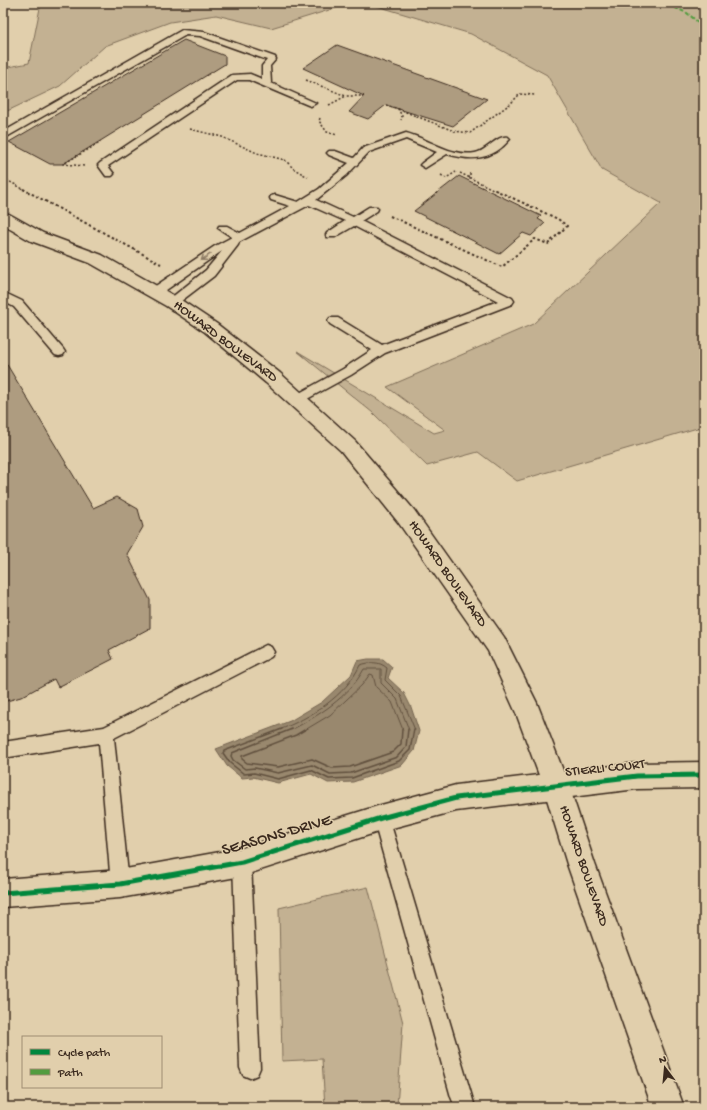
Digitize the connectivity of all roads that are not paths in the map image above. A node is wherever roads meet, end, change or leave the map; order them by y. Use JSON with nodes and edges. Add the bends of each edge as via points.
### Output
{"nodes":[{"id":1,"x":267,"y":83,"type":"junction"},
{"id":2,"x":311,"y":103,"type":"dead end"},
{"id":3,"x":3,"y":136,"type":"edge"},
{"id":4,"x":505,"y":140,"type":"dead end"},
{"id":5,"x":445,"y":151,"type":"junction"},
{"id":6,"x":332,"y":154,"type":"dead end"},
{"id":7,"x":356,"y":162,"type":"junction"},
{"id":8,"x":424,"y":165,"type":"road end"},
{"id":9,"x":109,"y":174,"type":"dead end"},
{"id":10,"x":275,"y":198,"type":"road end"},
{"id":11,"x":309,"y":201,"type":"junction"},
{"id":12,"x":299,"y":206,"type":"junction"},
{"id":13,"x":373,"y":209,"type":"road end"},
{"id":14,"x":3,"y":218,"type":"edge"},
{"id":15,"x":353,"y":221,"type":"junction"},
{"id":16,"x":224,"y":228,"type":"dead end"},
{"id":17,"x":331,"y":235,"type":"dead end"},
{"id":18,"x":239,"y":236,"type":"junction"},
{"id":19,"x":3,"y":296,"type":"edge"},
{"id":20,"x":164,"y":297,"type":"junction"},
{"id":21,"x":334,"y":321,"type":"dead end"},
{"id":22,"x":381,"y":350,"type":"junction"},
{"id":23,"x":59,"y":352,"type":"dead end"},
{"id":24,"x":298,"y":399,"type":"junction"},
{"id":25,"x":266,"y":652,"type":"dead end"},
{"id":26,"x":106,"y":734,"type":"junction"},
{"id":27,"x":3,"y":750,"type":"edge"},
{"id":28,"x":704,"y":776,"type":"edge"},
{"id":29,"x":556,"y":786,"type":"junction"},
{"id":30,"x":381,"y":818,"type":"junction"},
{"id":31,"x":242,"y":862,"type":"junction"},
{"id":32,"x":120,"y":884,"type":"junction"},
{"id":33,"x":3,"y":893,"type":"edge"},
{"id":34,"x":250,"y":1068,"type":"dead end"},
{"id":35,"x":462,"y":1104,"type":"edge"},
{"id":36,"x":668,"y":1107,"type":"edge"}],
"edges":[{"from":1,"to":2,"type":"lane"},
{"from":1,"to":3,"type":"lane","via":[[266,66],[272,59],[201,34],[185,32]]},
{"from":1,"to":9,"type":"lane","via":[[250,77],[235,78],[103,165]]},
{"from":4,"to":5,"type":"lane","via":[[489,153],[470,157]]},
{"from":5,"to":7,"type":"lane","via":[[406,136],[366,150]]},
{"from":5,"to":8,"type":"lane"},
{"from":6,"to":7,"type":"lane"},
{"from":7,"to":11,"type":"lane"},
{"from":10,"to":12,"type":"lane"},
{"from":11,"to":12,"type":"lane"},
{"from":11,"to":15,"type":"lane"},
{"from":12,"to":18,"type":"lane"},
{"from":13,"to":15,"type":"lane"},
{"from":14,"to":20,"type":"main road","name":"HOWARD BOULEVARD","via":[[37,237],[96,259]]},
{"from":15,"to":17,"type":"lane"},
{"from":15,"to":22,"type":"lane","via":[[508,301]]},
{"from":16,"to":18,"type":"lane"},
{"from":18,"to":20,"type":"lane","one_way":true,"via":[[219,248]]},
{"from":18,"to":20,"type":"lane","via":[[210,273]]},
{"from":19,"to":23,"type":"lane","via":[[18,304]]},
{"from":20,"to":24,"type":"main road","name":"HOWARD BOULEVARD","via":[[237,348]]},
{"from":21,"to":22,"type":"lane"},
{"from":22,"to":24,"type":"lane"},
{"from":24,"to":29,"type":"main road","name":"HOWARD BOULEVARD","via":[[348,446],[406,516],[496,644],[528,711]]},
{"from":25,"to":26,"type":"lane"},
{"from":26,"to":27,"type":"lane"},
{"from":26,"to":32,"type":"lane"},
{"from":28,"to":29,"type":"main road","name":"STIERLI COURT","via":[[637,776]]},
{"from":29,"to":30,"type":"main road","name":"SEASONS DRIVE","via":[[456,798]]},
{"from":29,"to":36,"type":"main road","name":"HOWARD BOULEVARD","via":[[581,864]]},
{"from":30,"to":31,"type":"main road","name":"SEASONS DRIVE"},
{"from":30,"to":35,"type":"lane"},
{"from":31,"to":32,"type":"main road","name":"SEASONS DRIVE"},
{"from":31,"to":34,"type":"lane"},
{"from":32,"to":33,"type":"main road","name":"SEASONS DRIVE"}]}
